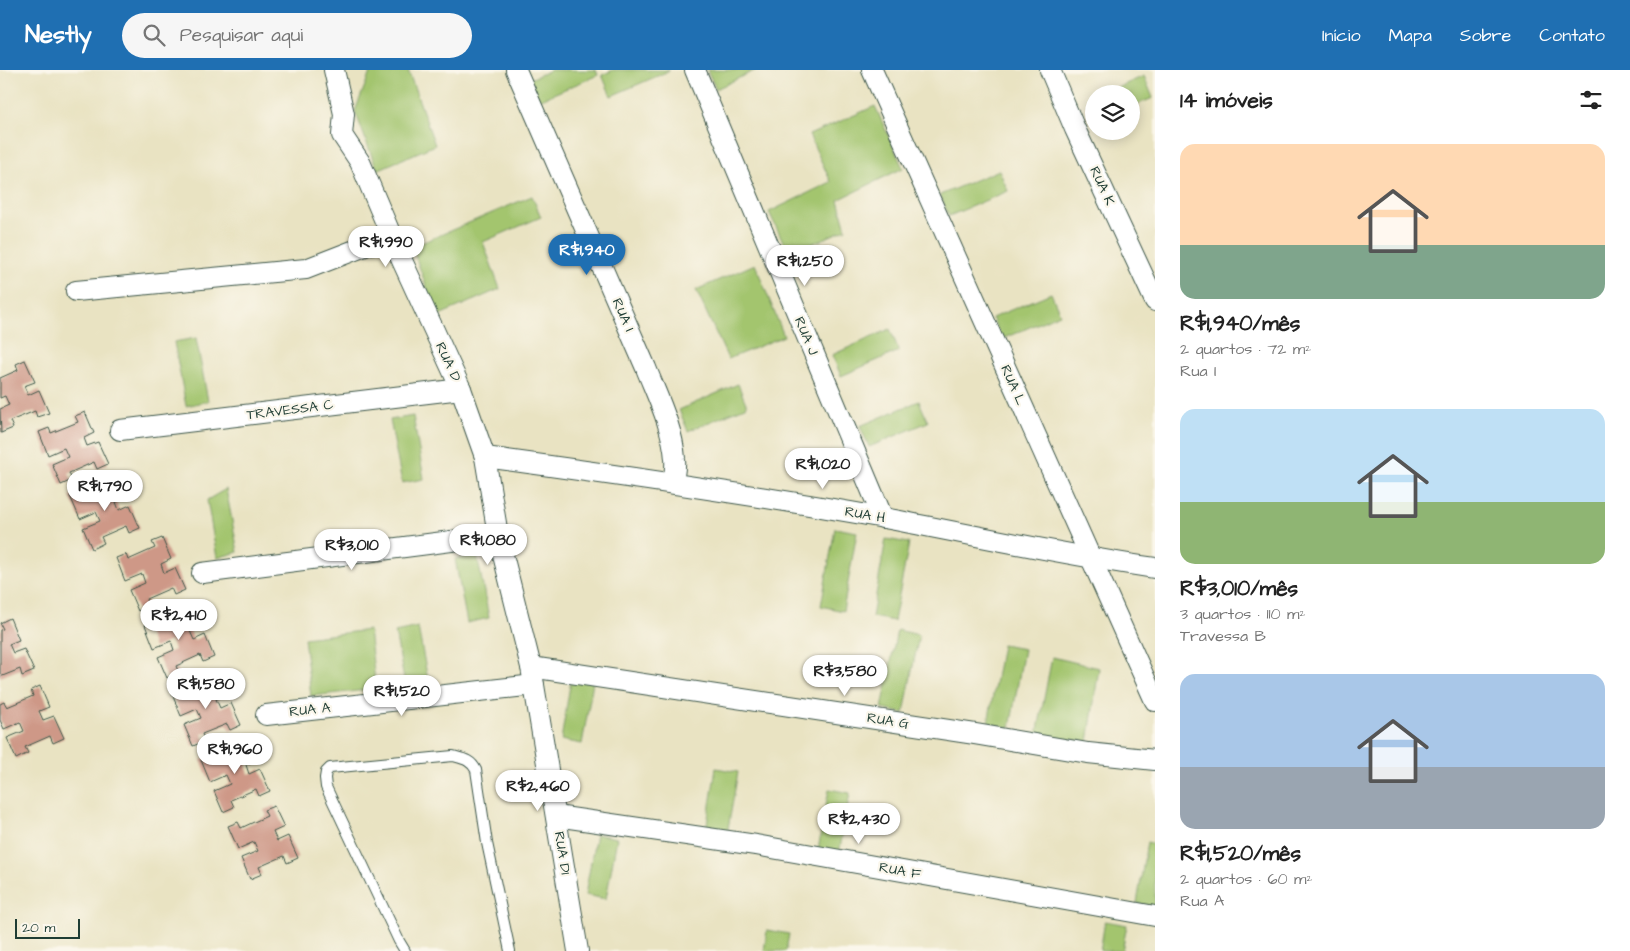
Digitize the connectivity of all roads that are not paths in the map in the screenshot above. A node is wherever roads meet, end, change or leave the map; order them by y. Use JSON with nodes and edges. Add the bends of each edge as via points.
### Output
{"nodes":[{"id":1,"x":334,"y":70,"type":"edge"},
{"id":2,"x":516,"y":70,"type":"edge"},
{"id":3,"x":695,"y":70,"type":"edge"},
{"id":4,"x":872,"y":70,"type":"edge"},
{"id":5,"x":1050,"y":70,"type":"edge"},
{"id":6,"x":391,"y":236,"type":"junction"},
{"id":7,"x":1149,"y":270,"type":"edge"},
{"id":8,"x":76,"y":291,"type":"dead end"},
{"id":9,"x":1155,"y":301,"type":"edge"},
{"id":10,"x":461,"y":389,"type":"junction"},
{"id":11,"x":120,"y":430,"type":"dead end"},
{"id":12,"x":485,"y":457,"type":"junction"},
{"id":13,"x":673,"y":483,"type":"junction"},
{"id":14,"x":883,"y":518,"type":"junction"},
{"id":15,"x":498,"y":535,"type":"junction"},
{"id":16,"x":1090,"y":559,"type":"junction"},
{"id":17,"x":1155,"y":568,"type":"edge"},
{"id":18,"x":202,"y":573,"type":"dead end"},
{"id":19,"x":533,"y":676,"type":"junction"},
{"id":20,"x":1155,"y":701,"type":"edge"},
{"id":21,"x":266,"y":715,"type":"dead end"},
{"id":22,"x":1155,"y":760,"type":"edge"},
{"id":23,"x":556,"y":816,"type":"junction"},
{"id":24,"x":1155,"y":916,"type":"edge"},
{"id":25,"x":405,"y":951,"type":"edge"},
{"id":26,"x":510,"y":951,"type":"edge"},
{"id":27,"x":578,"y":951,"type":"edge"}],
"edges":[{"from":1,"to":6,"type":"street","name":"RUA D","via":[[344,114],[342,135],[360,162]]},
{"from":2,"to":13,"type":"street","name":"RUA I","via":[[663,410],[674,453]]},
{"from":3,"to":14,"type":"street","name":"RUA J"},
{"from":4,"to":16,"type":"street","name":"RUA L"},
{"from":5,"to":7,"type":"street","name":"RUA K","via":[[1075,129]]},
{"from":6,"to":8,"type":"street","via":[[306,269]]},
{"from":6,"to":10,"type":"street","name":"RUA D"},
{"from":7,"to":9,"type":"street","name":"RUA K"},
{"from":10,"to":11,"type":"street","name":"TRAVESSA C"},
{"from":10,"to":12,"type":"street","name":"RUA D"},
{"from":12,"to":13,"type":"street","name":"RUA H"},
{"from":12,"to":15,"type":"street","name":"RUA D"},
{"from":13,"to":14,"type":"street","name":"RUA H"},
{"from":14,"to":16,"type":"street","name":"RUA H"},
{"from":15,"to":18,"type":"street"},
{"from":15,"to":19,"type":"street","name":"RUA D"},
{"from":16,"to":17,"type":"street","name":"RUA H"},
{"from":16,"to":20,"type":"street","name":"RUA L"},
{"from":19,"to":21,"type":"street","name":"RUA A"},
{"from":19,"to":22,"type":"street","name":"RUA G"},
{"from":19,"to":23,"type":"street","name":"RUA D1"},
{"from":23,"to":24,"type":"street","name":"RUA F","via":[[756,845]]},
{"from":23,"to":27,"type":"street","name":"RUA D1"},
{"from":25,"to":26,"type":"lane","via":[[326,787],[324,778],[330,768],[453,756],[472,764],[476,770]]}]}
